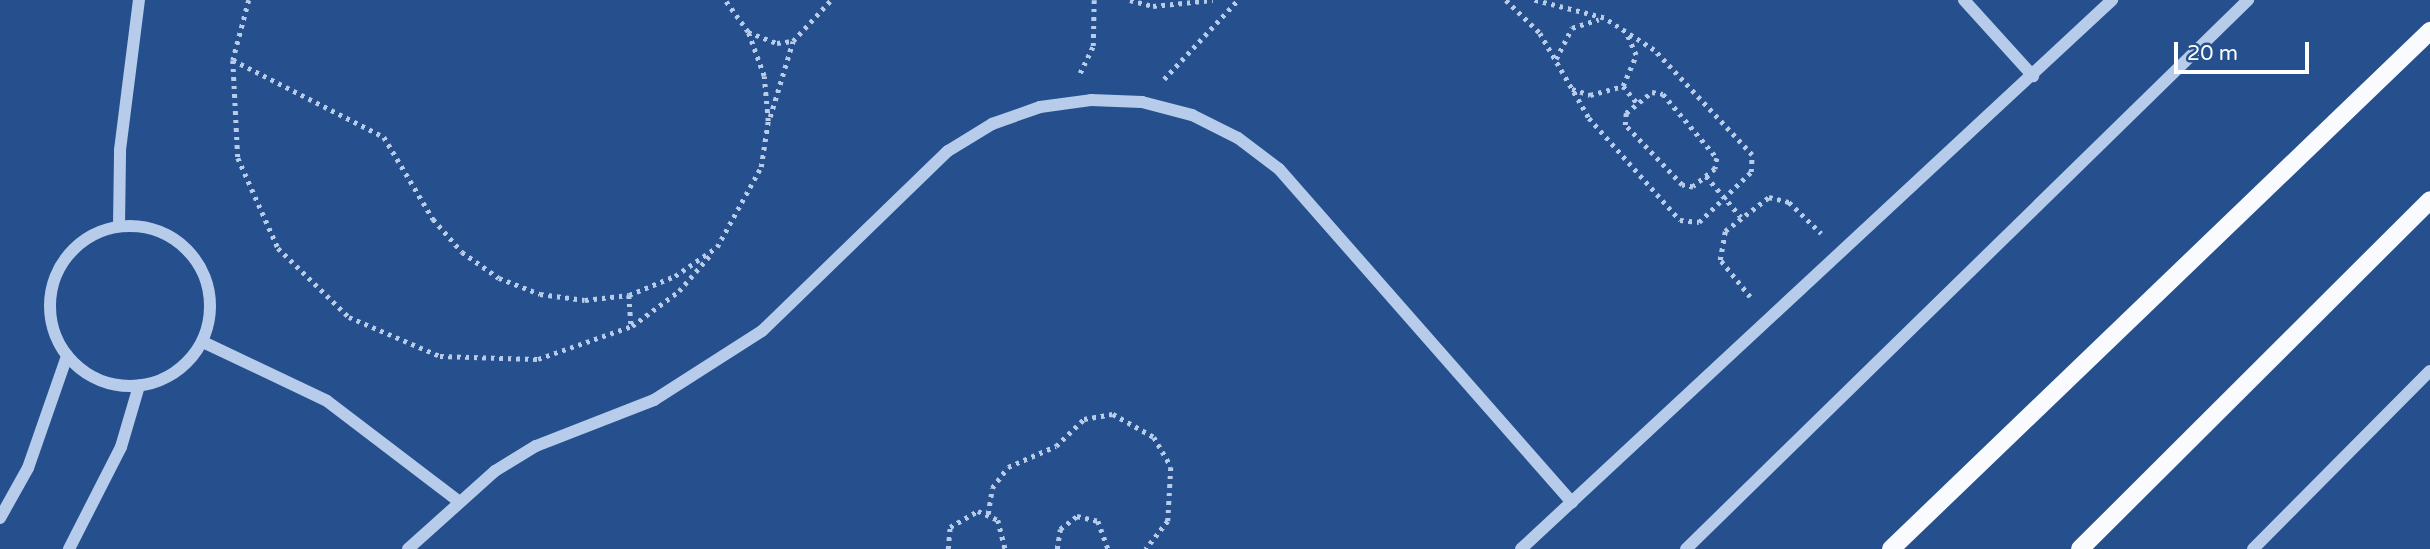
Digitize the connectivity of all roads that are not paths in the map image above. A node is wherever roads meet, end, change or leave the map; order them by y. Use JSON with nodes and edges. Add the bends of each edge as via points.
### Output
{"nodes":[{"id":1,"x":139,"y":0,"type":"edge"},
{"id":2,"x":1964,"y":0,"type":"edge"},
{"id":3,"x":2112,"y":0,"type":"edge"},
{"id":4,"x":2248,"y":0,"type":"edge"},
{"id":5,"x":2430,"y":31,"type":"edge"},
{"id":6,"x":2033,"y":76,"type":"junction"},
{"id":7,"x":2430,"y":200,"type":"edge"},
{"id":8,"x":120,"y":226,"type":"junction"},
{"id":9,"x":203,"y":342,"type":"junction"},
{"id":10,"x":67,"y":356,"type":"junction"},
{"id":11,"x":2430,"y":371,"type":"edge"},
{"id":12,"x":139,"y":386,"type":"junction"},
{"id":13,"x":457,"y":500,"type":"junction"},
{"id":14,"x":1572,"y":502,"type":"junction"},
{"id":15,"x":0,"y":518,"type":"edge"},
{"id":16,"x":69,"y":549,"type":"edge"},
{"id":17,"x":408,"y":549,"type":"edge"},
{"id":18,"x":1521,"y":549,"type":"edge"},
{"id":19,"x":1686,"y":549,"type":"edge"},
{"id":20,"x":1891,"y":549,"type":"edge"},
{"id":21,"x":2080,"y":549,"type":"edge"},
{"id":22,"x":2253,"y":549,"type":"edge"}],
"edges":[{"from":1,"to":8,"type":"street","via":[[121,137]]},
{"from":2,"to":6,"type":"street"},
{"from":3,"to":6,"type":"street"},
{"from":4,"to":19,"type":"street"},
{"from":5,"to":20,"type":"main road"},
{"from":6,"to":14,"type":"street"},
{"from":7,"to":21,"type":"main road"},
{"from":8,"to":9,"type":"street","via":[[144,226],[188,250],[210,294]]},
{"from":8,"to":10,"type":"street","via":[[76,246],[52,287],[50,312]]},
{"from":9,"to":12,"type":"street","via":[[176,371]]},
{"from":9,"to":13,"type":"street","via":[[327,401]]},
{"from":10,"to":12,"type":"street","via":[[112,384]]},
{"from":10,"to":15,"type":"street","via":[[29,468]]},
{"from":11,"to":22,"type":"street"},
{"from":12,"to":16,"type":"street","via":[[121,447]]},
{"from":13,"to":14,"type":"street","via":[[536,446],[654,400],[711,369],[762,331],[948,150],[992,124],[1040,107],[1142,102],[1192,116],[1238,138],[1279,169]]},
{"from":13,"to":17,"type":"street"},
{"from":14,"to":18,"type":"street"}]}
